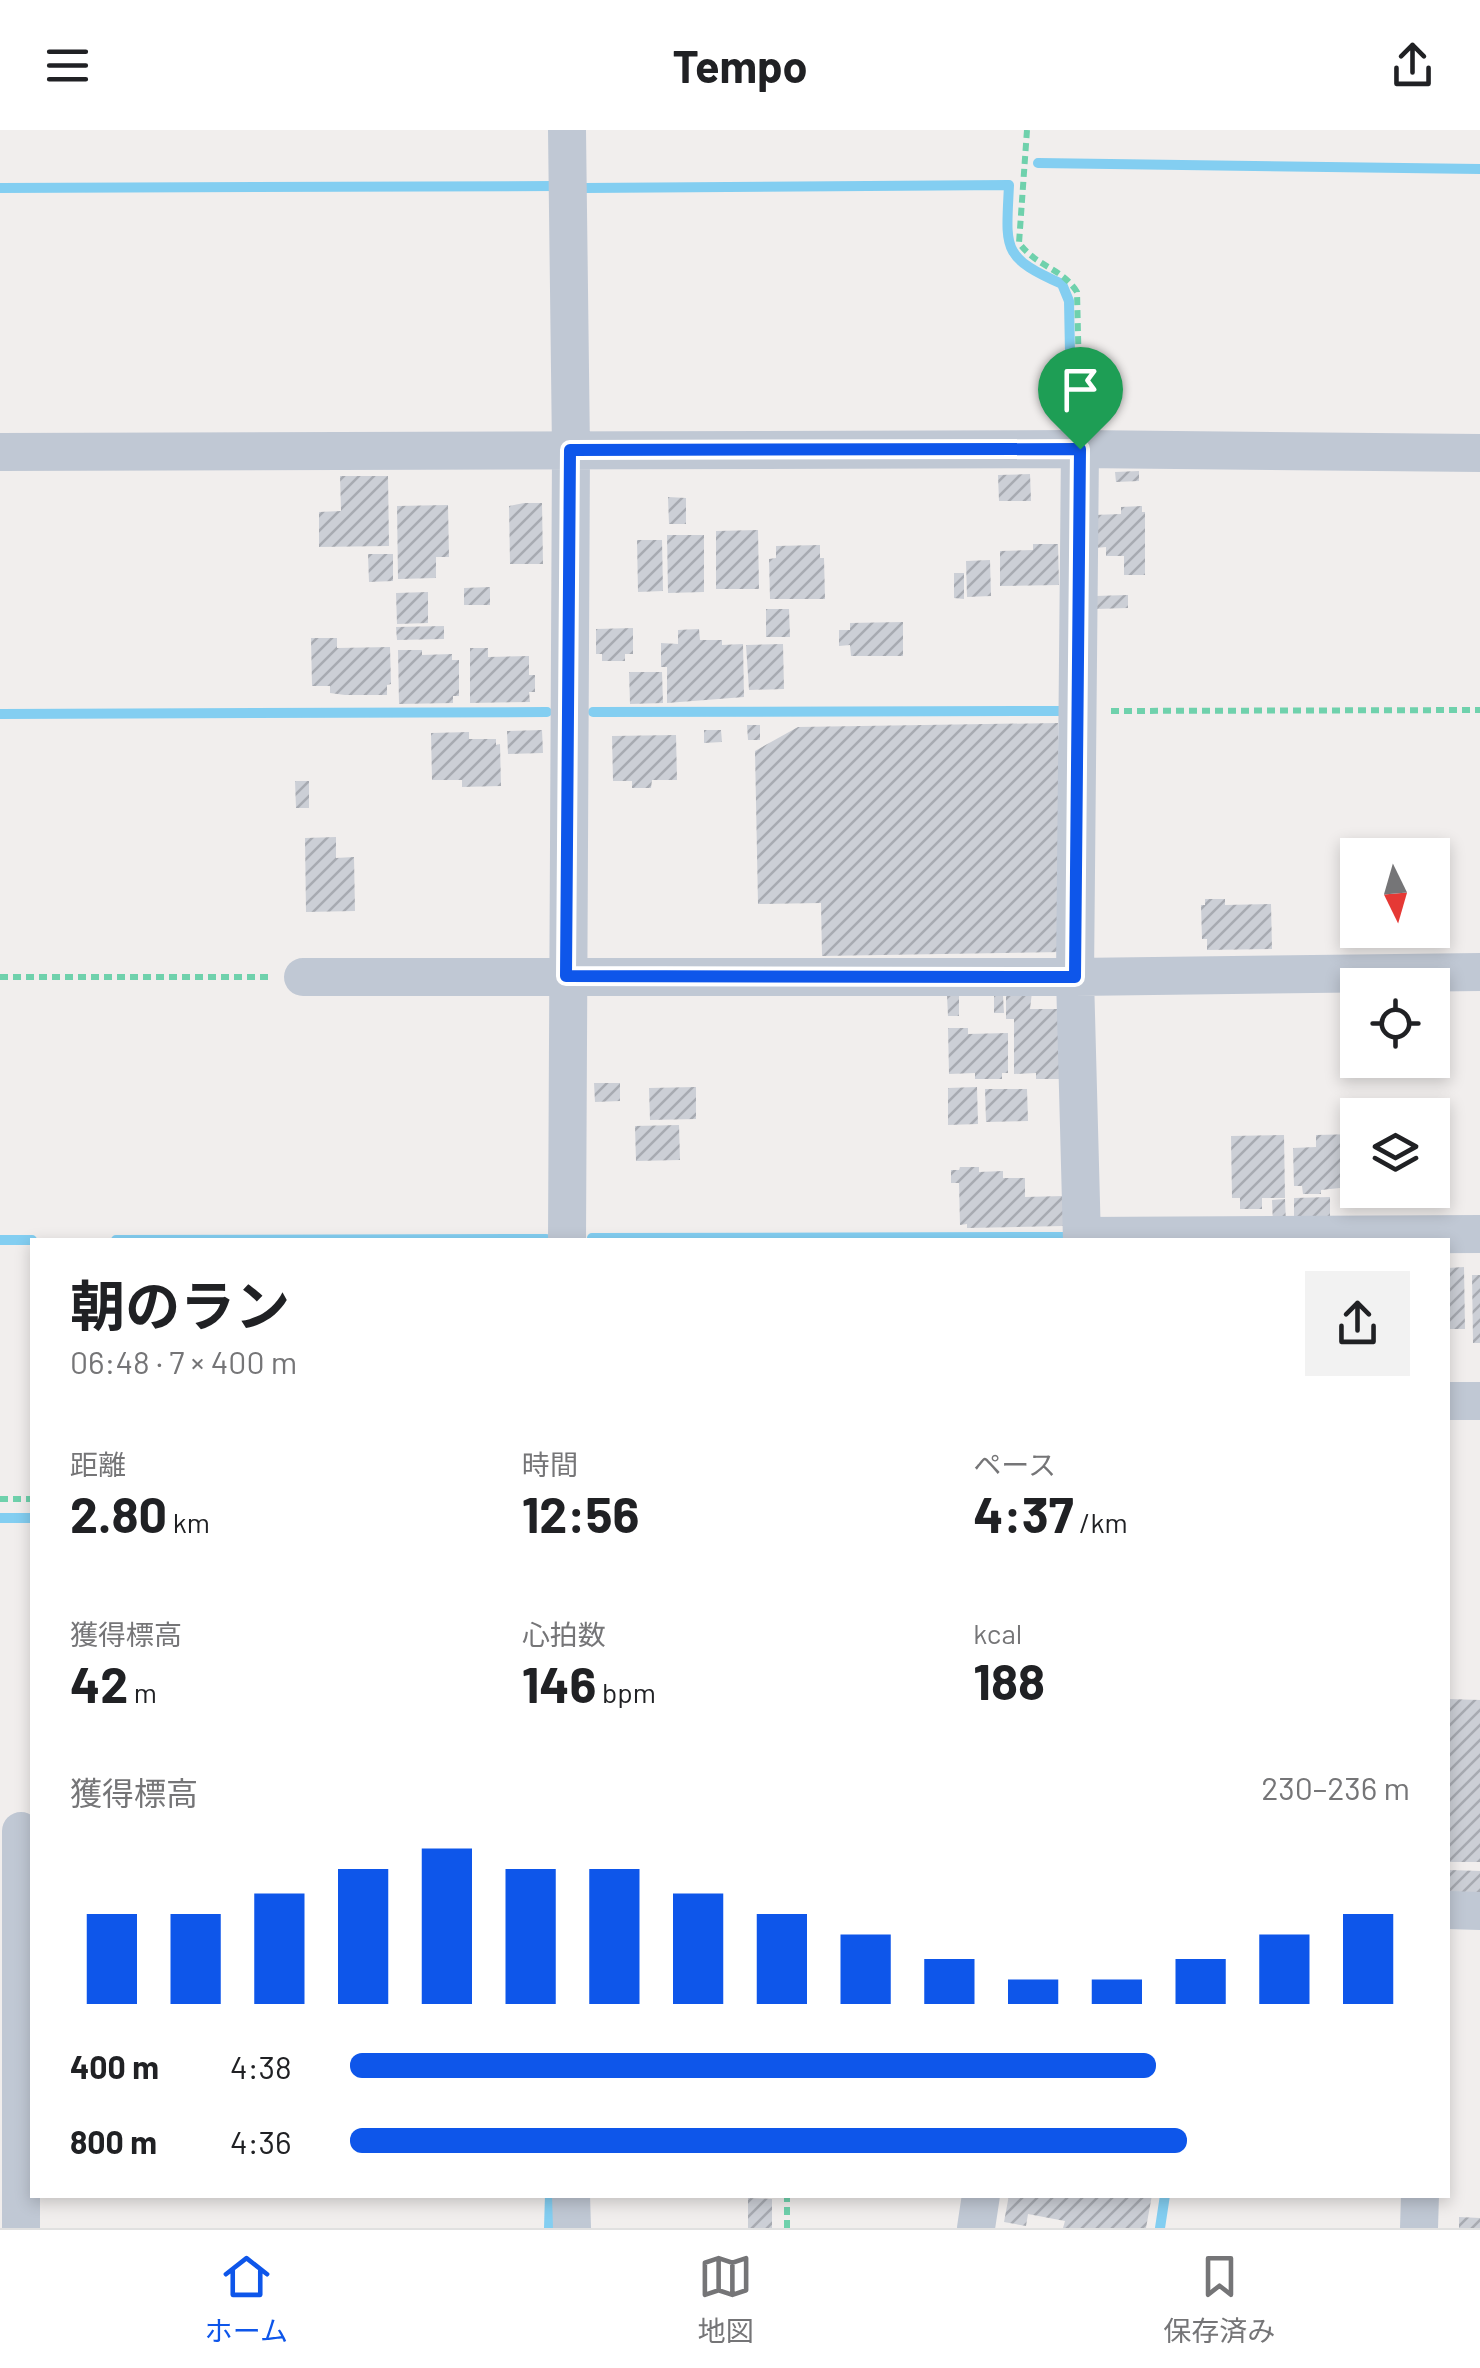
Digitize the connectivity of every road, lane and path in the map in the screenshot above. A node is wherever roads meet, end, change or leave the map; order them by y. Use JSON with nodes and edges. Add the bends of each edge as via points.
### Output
{"nodes":[{"id":1,"x":566,"y":130,"type":"edge"},
{"id":2,"x":1026,"y":130,"type":"edge"},
{"id":3,"x":1080,"y":449,"type":"junction"},
{"id":4,"x":570,"y":450,"type":"junction"},
{"id":5,"x":0,"y":452,"type":"edge"},
{"id":6,"x":1480,"y":452,"type":"edge"},
{"id":7,"x":1480,"y":710,"type":"edge"},
{"id":8,"x":1078,"y":711,"type":"junction"},
{"id":9,"x":1480,"y":972,"type":"edge"},
{"id":10,"x":566,"y":976,"type":"junction"},
{"id":11,"x":0,"y":977,"type":"edge"},
{"id":12,"x":303,"y":977,"type":"joint"},
{"id":13,"x":1075,"y":977,"type":"junction"},
{"id":14,"x":1480,"y":1234,"type":"edge"},
{"id":15,"x":567,"y":1238,"type":"edge"},
{"id":16,"x":1082,"y":1238,"type":"edge"},
{"id":17,"x":1450,"y":1401,"type":"edge"},
{"id":18,"x":1480,"y":1401,"type":"edge"},
{"id":19,"x":30,"y":1498,"type":"edge"},
{"id":20,"x":0,"y":1499,"type":"edge"},
{"id":21,"x":18,"y":1831,"type":"edge"},
{"id":22,"x":1450,"y":1910,"type":"edge"},
{"id":23,"x":1480,"y":1911,"type":"edge"},
{"id":24,"x":571,"y":2198,"type":"edge"},
{"id":25,"x":786,"y":2198,"type":"edge"},
{"id":26,"x":981,"y":2198,"type":"edge"},
{"id":27,"x":1420,"y":2198,"type":"edge"},
{"id":28,"x":21,"y":2228,"type":"edge"},
{"id":29,"x":572,"y":2228,"type":"edge"},
{"id":30,"x":786,"y":2228,"type":"edge"},
{"id":31,"x":976,"y":2228,"type":"edge"},
{"id":32,"x":1419,"y":2228,"type":"edge"}],
"edges":[{"from":1,"to":4,"type":"street"},
{"from":2,"to":3,"type":"path","via":[[1018,243],[1032,260],[1068,278],[1077,292]]},
{"from":3,"to":4,"type":"street"},
{"from":3,"to":6,"type":"street"},
{"from":3,"to":8,"type":"street"},
{"from":4,"to":5,"type":"street"},
{"from":4,"to":10,"type":"street"},
{"from":7,"to":8,"type":"path"},
{"from":8,"to":13,"type":"street"},
{"from":9,"to":13,"type":"street"},
{"from":10,"to":12,"type":"street"},
{"from":10,"to":13,"type":"street"},
{"from":10,"to":15,"type":"street"},
{"from":11,"to":12,"type":"path"},
{"from":13,"to":16,"type":"street"},
{"from":14,"to":16,"type":"street"},
{"from":17,"to":18,"type":"street"},
{"from":19,"to":20,"type":"path"},
{"from":21,"to":28,"type":"street"},
{"from":22,"to":23,"type":"street"},
{"from":24,"to":29,"type":"street"},
{"from":25,"to":30,"type":"path"},
{"from":26,"to":31,"type":"street"},
{"from":27,"to":32,"type":"street"}]}
